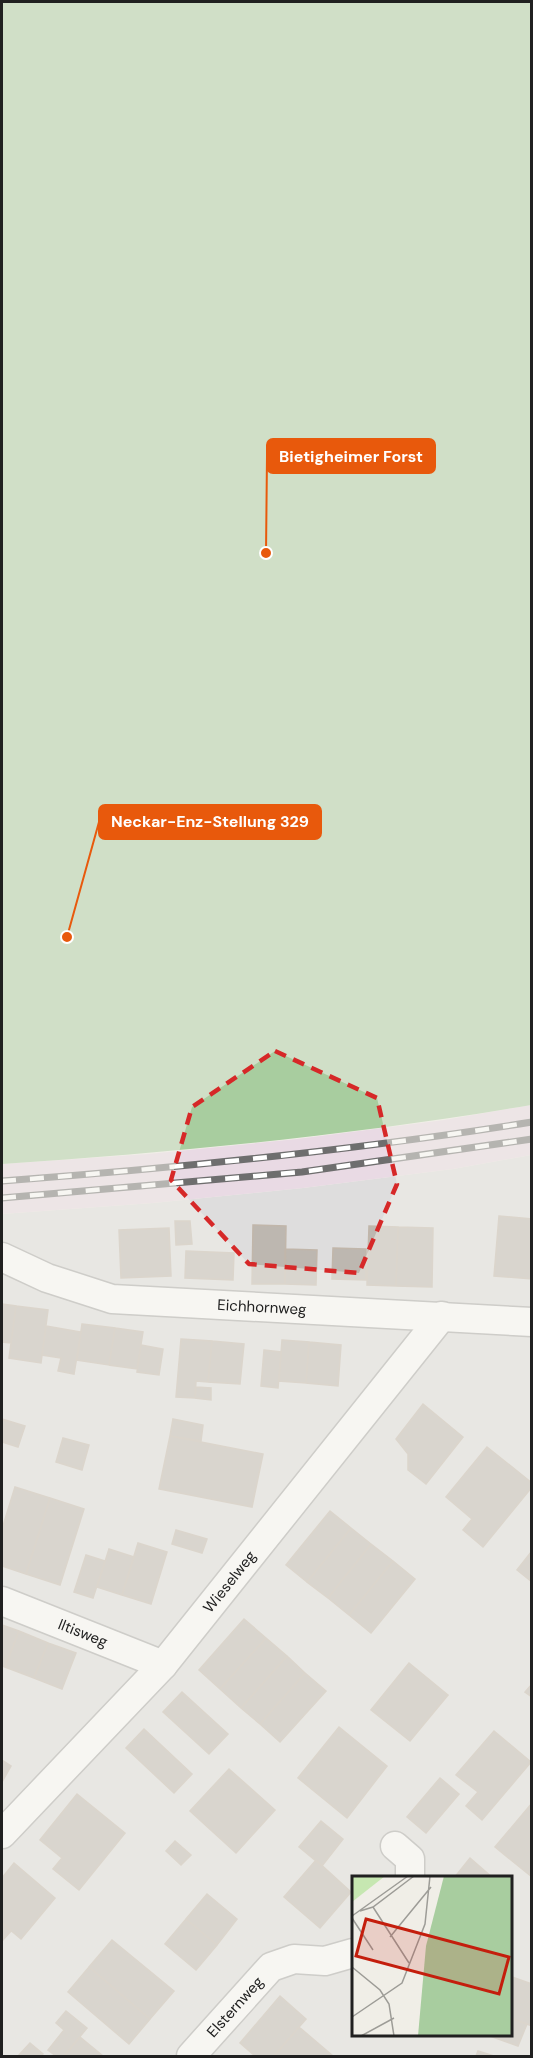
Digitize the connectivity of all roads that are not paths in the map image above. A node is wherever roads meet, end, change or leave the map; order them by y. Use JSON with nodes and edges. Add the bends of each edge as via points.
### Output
{"nodes":[{"id":1,"x":2,"y":1257,"type":"edge"},
{"id":2,"x":441,"y":1316,"type":"junction"},
{"id":3,"x":531,"y":1322,"type":"edge"},
{"id":4,"x":2,"y":1601,"type":"edge"},
{"id":5,"x":163,"y":1665,"type":"junction"},
{"id":6,"x":2,"y":1833,"type":"edge"},
{"id":7,"x":394,"y":1846,"type":"dead end"},
{"id":8,"x":410,"y":1876,"type":"edge"},
{"id":9,"x":352,"y":1953,"type":"edge"},
{"id":10,"x":191,"y":2056,"type":"edge"}],
"edges":[{"from":1,"to":2,"type":"street","name":"Eichhornweg","via":[[47,1278],[112,1299]]},
{"from":2,"to":3,"type":"street","name":"Eichhornweg"},
{"from":2,"to":5,"type":"street","name":"Wieselweg"},
{"from":4,"to":5,"type":"street","name":"Iltisweg"},
{"from":5,"to":6,"type":"street","name":"Wieselweg"},
{"from":7,"to":8,"type":"street","via":[[410,1859]]},
{"from":9,"to":10,"type":"street","name":"Elsternweg","via":[[325,1962],[294,1959],[271,1967]]}]}
